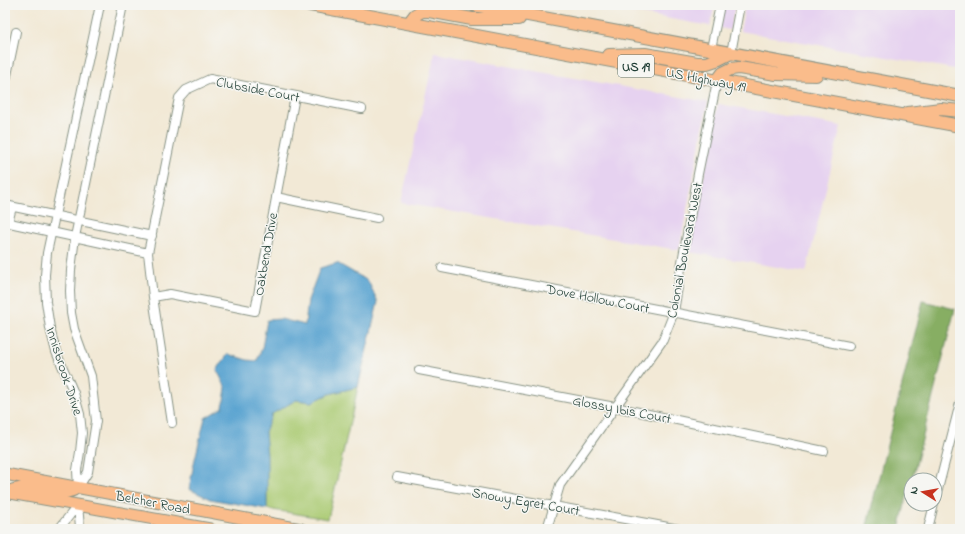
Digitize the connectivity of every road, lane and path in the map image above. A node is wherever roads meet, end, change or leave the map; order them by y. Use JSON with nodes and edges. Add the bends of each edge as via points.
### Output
{"nodes":[{"id":1,"x":100,"y":5,"type":"edge"},
{"id":2,"x":123,"y":5,"type":"edge"},
{"id":3,"x":312,"y":5,"type":"edge"},
{"id":4,"x":474,"y":5,"type":"edge"},
{"id":5,"x":720,"y":5,"type":"edge"},
{"id":6,"x":740,"y":5,"type":"edge"},
{"id":7,"x":550,"y":19,"type":"junction"},
{"id":8,"x":409,"y":23,"type":"junction"},
{"id":9,"x":16,"y":32,"type":"dead end"},
{"id":10,"x":711,"y":49,"type":"junction"},
{"id":11,"x":731,"y":53,"type":"junction"},
{"id":12,"x":584,"y":56,"type":"junction"},
{"id":13,"x":855,"y":76,"type":"junction"},
{"id":14,"x":718,"y":81,"type":"junction"},
{"id":15,"x":5,"y":85,"type":"edge"},
{"id":16,"x":295,"y":96,"type":"junction"},
{"id":17,"x":960,"y":96,"type":"edge"},
{"id":18,"x":362,"y":109,"type":"dead end"},
{"id":19,"x":960,"y":112,"type":"edge"},
{"id":20,"x":895,"y":114,"type":"junction"},
{"id":21,"x":960,"y":126,"type":"edge"},
{"id":22,"x":276,"y":197,"type":"junction"},
{"id":23,"x":8,"y":206,"type":"edge"},
{"id":24,"x":56,"y":216,"type":"junction"},
{"id":25,"x":377,"y":218,"type":"dead end"},
{"id":26,"x":78,"y":221,"type":"junction"},
{"id":27,"x":7,"y":222,"type":"edge"},
{"id":28,"x":52,"y":232,"type":"junction"},
{"id":29,"x":152,"y":236,"type":"junction"},
{"id":30,"x":75,"y":237,"type":"junction"},
{"id":31,"x":148,"y":253,"type":"junction"},
{"id":32,"x":442,"y":268,"type":"dead end"},
{"id":33,"x":153,"y":297,"type":"junction"},
{"id":34,"x":674,"y":312,"type":"junction"},
{"id":35,"x":849,"y":346,"type":"dead end"},
{"id":36,"x":419,"y":370,"type":"dead end"},
{"id":37,"x":960,"y":403,"type":"edge"},
{"id":38,"x":615,"y":407,"type":"junction"},
{"id":39,"x":172,"y":423,"type":"dead end"},
{"id":40,"x":824,"y":451,"type":"dead end"},
{"id":41,"x":942,"y":472,"type":"edge"},
{"id":42,"x":5,"y":474,"type":"edge"},
{"id":43,"x":397,"y":477,"type":"dead end"},
{"id":44,"x":78,"y":488,"type":"junction"},
{"id":45,"x":7,"y":492,"type":"edge"},
{"id":46,"x":148,"y":501,"type":"junction"},
{"id":47,"x":78,"y":505,"type":"junction"},
{"id":48,"x":553,"y":506,"type":"junction"},
{"id":49,"x":932,"y":512,"type":"edge"},
{"id":50,"x":60,"y":529,"type":"edge"},
{"id":51,"x":79,"y":529,"type":"edge"},
{"id":52,"x":210,"y":529,"type":"edge"},
{"id":53,"x":301,"y":529,"type":"edge"},
{"id":54,"x":547,"y":529,"type":"edge"},
{"id":55,"x":679,"y":529,"type":"edge"},
{"id":56,"x":928,"y":529,"type":"edge"}],
"edges":[{"from":1,"to":24,"type":"street","name":"Innisbrook Drive"},
{"from":2,"to":26,"type":"street","name":"Innisbrook Drive"},
{"from":3,"to":8,"type":"highway","name":"US Highway 19","number":"US 19"},
{"from":4,"to":7,"type":"highway","number":"US 19"},
{"from":5,"to":10,"type":"street"},
{"from":6,"to":11,"type":"street"},
{"from":7,"to":8,"type":"highway","via":[[472,19],[422,11]]},
{"from":7,"to":10,"type":"highway","number":"US 19"},
{"from":8,"to":12,"type":"highway","name":"US Highway 19","number":"US 19"},
{"from":9,"to":15,"type":"street"},
{"from":10,"to":11,"type":"highway","number":"US 19"},
{"from":11,"to":12,"type":"highway","via":[[707,63],[645,54]]},
{"from":11,"to":13,"type":"highway","number":"US 19"},
{"from":12,"to":14,"type":"highway","name":"US Highway 19","number":"US 19"},
{"from":13,"to":14,"type":"highway","via":[[776,74],[739,68],[722,73]]},
{"from":13,"to":17,"type":"highway","number":"US 19"},
{"from":14,"to":20,"type":"highway","name":"US Highway 19","number":"US 19"},
{"from":14,"to":34,"type":"street","name":"Colonial Boulevard West"},
{"from":16,"to":18,"type":"street","name":"Clubside Court"},
{"from":16,"to":22,"type":"street","name":"Oakbend Drive"},
{"from":16,"to":29,"type":"street","name":"Clubside Court","via":[[210,79],[186,90],[179,98]]},
{"from":19,"to":20,"type":"highway","via":[[941,109]]},
{"from":20,"to":21,"type":"highway","name":"US Highway 19","number":"US 19"},
{"from":22,"to":25,"type":"street"},
{"from":22,"to":33,"type":"street","name":"Oakbend Drive","via":[[255,311],[170,294]]},
{"from":23,"to":24,"type":"street"},
{"from":23,"to":27,"type":"street"},
{"from":24,"to":26,"type":"street"},
{"from":24,"to":28,"type":"street","name":"Innisbrook Drive"},
{"from":26,"to":29,"type":"street"},
{"from":26,"to":30,"type":"street","name":"Innisbrook Drive"},
{"from":27,"to":28,"type":"street"},
{"from":28,"to":30,"type":"street"},
{"from":28,"to":44,"type":"street","name":"Innisbrook Drive","via":[[45,275],[46,302],[56,352],[80,414],[82,433],[77,470]]},
{"from":29,"to":31,"type":"street","name":"Clubside Court"},
{"from":30,"to":31,"type":"street"},
{"from":30,"to":44,"type":"street","name":"Innisbrook Drive","via":[[71,270],[71,313],[74,329],[92,376],[96,421],[88,472]]},
{"from":31,"to":33,"type":"street","name":"Clubside Court"},
{"from":32,"to":34,"type":"street","name":"Dove Hollow Court"},
{"from":33,"to":39,"type":"street","name":"Clubside Court"},
{"from":34,"to":35,"type":"street","name":"Dove Hollow Court"},
{"from":34,"to":38,"type":"street","name":"Colonial Boulevard West","via":[[663,340]]},
{"from":36,"to":38,"type":"street","name":"Glossy Ibis Court"},
{"from":37,"to":41,"type":"street"},
{"from":38,"to":40,"type":"street","name":"Glossy Ibis Court"},
{"from":38,"to":48,"type":"street","name":"Colonial Boulevard West","via":[[560,485]]},
{"from":42,"to":44,"type":"main road","name":"Belcher Road"},
{"from":43,"to":48,"type":"street","name":"Snowy Egret Court"},
{"from":44,"to":45,"type":"main road","via":[[62,492],[26,487]]},
{"from":44,"to":46,"type":"main road","name":"Belcher Road"},
{"from":45,"to":47,"type":"main road","name":"Belcher Road"},
{"from":46,"to":47,"type":"main road","via":[[130,503],[94,496],[84,499]]},
{"from":46,"to":53,"type":"main road","name":"Belcher Road"},
{"from":47,"to":50,"type":"street"},
{"from":47,"to":51,"type":"street"},
{"from":47,"to":52,"type":"main road","name":"Belcher Road"},
{"from":48,"to":54,"type":"street","name":"Colonial Boulevard West"},
{"from":48,"to":55,"type":"street","name":"Snowy Egret Court"},
{"from":49,"to":56,"type":"street"}]}
